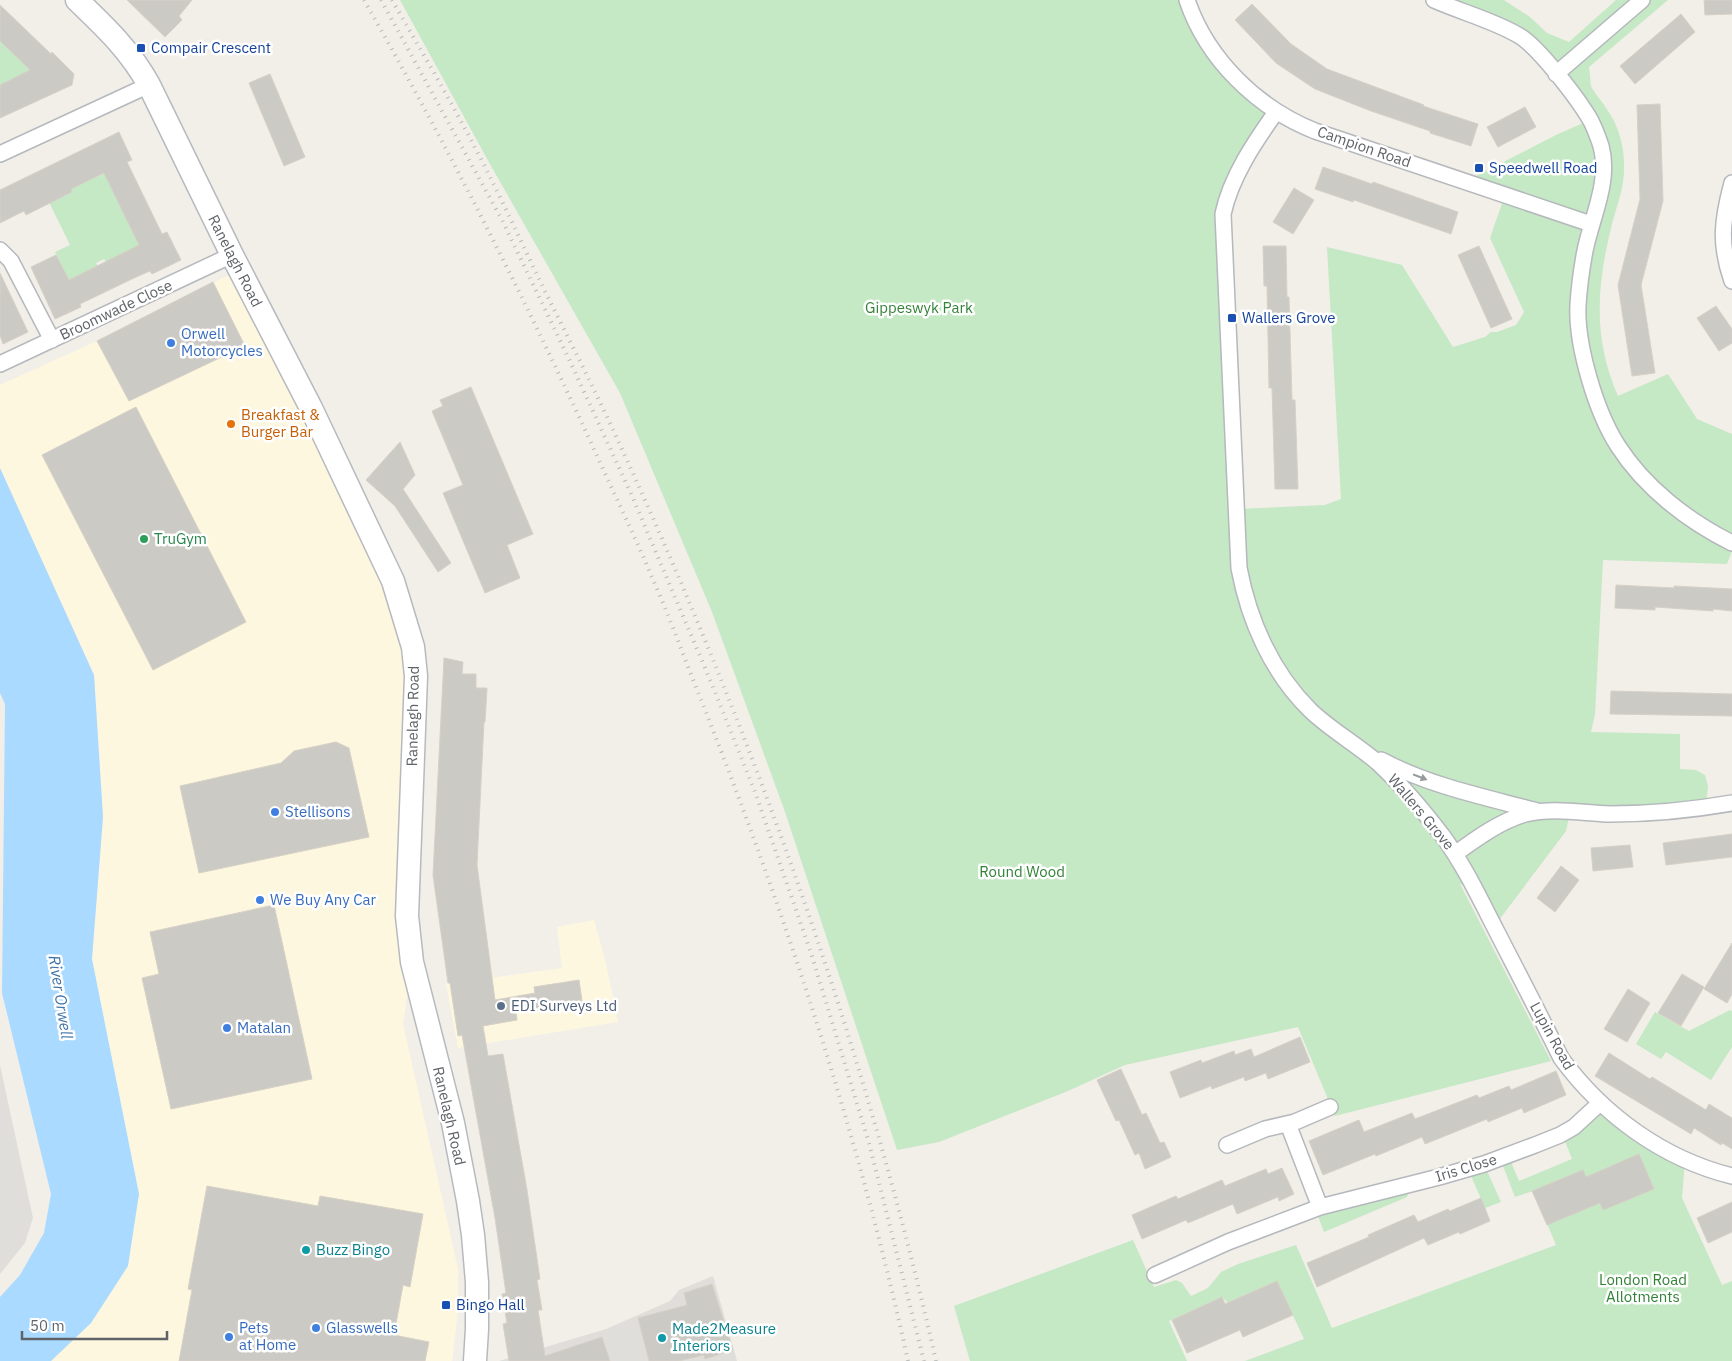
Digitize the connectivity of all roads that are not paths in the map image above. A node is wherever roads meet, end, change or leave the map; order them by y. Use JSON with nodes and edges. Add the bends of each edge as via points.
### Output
{"nodes":[{"id":1,"x":77,"y":0,"type":"edge"},
{"id":2,"x":1186,"y":0,"type":"edge"},
{"id":3,"x":1434,"y":0,"type":"edge"},
{"id":4,"x":1642,"y":0,"type":"edge"},
{"id":5,"x":1556,"y":74,"type":"junction"},
{"id":6,"x":149,"y":85,"type":"junction"},
{"id":7,"x":1276,"y":112,"type":"junction"},
{"id":8,"x":0,"y":154,"type":"edge"},
{"id":9,"x":1732,"y":183,"type":"edge"},
{"id":10,"x":1591,"y":224,"type":"junction"},
{"id":11,"x":0,"y":250,"type":"edge"},
{"id":12,"x":232,"y":255,"type":"junction"},
{"id":13,"x":1732,"y":281,"type":"edge"},
{"id":14,"x":52,"y":340,"type":"junction"},
{"id":15,"x":0,"y":364,"type":"edge"},
{"id":16,"x":1732,"y":543,"type":"edge"},
{"id":17,"x":1360,"y":748,"type":"junction"},
{"id":18,"x":1732,"y":803,"type":"edge"},
{"id":19,"x":1539,"y":812,"type":"junction"},
{"id":20,"x":1455,"y":854,"type":"junction"},
{"id":21,"x":1600,"y":1103,"type":"junction"},
{"id":22,"x":1330,"y":1107,"type":"dead end"},
{"id":23,"x":1288,"y":1124,"type":"junction"},
{"id":24,"x":1228,"y":1144,"type":"dead end"},
{"id":25,"x":1732,"y":1176,"type":"edge"},
{"id":26,"x":1320,"y":1207,"type":"junction"},
{"id":27,"x":1155,"y":1274,"type":"dead end"},
{"id":28,"x":475,"y":1361,"type":"edge"}],
"edges":[{"from":1,"to":6,"type":"main road","name":"Ranelagh Road","via":[[132,56]]},
{"from":2,"to":7,"type":"street","name":"Campion Road","via":[[1217,57],[1248,90]]},
{"from":3,"to":5,"type":"street","via":[[1520,36]]},
{"from":4,"to":5,"type":"street"},
{"from":5,"to":10,"type":"street","via":[[1590,120],[1601,149],[1603,184]]},
{"from":6,"to":8,"type":"street"},
{"from":6,"to":12,"type":"main road","name":"Ranelagh Road"},
{"from":7,"to":10,"type":"street","name":"Campion Road","via":[[1315,131]]},
{"from":7,"to":17,"type":"street","name":"Wallers Grove","via":[[1236,178],[1223,214],[1239,568],[1255,626],[1287,683],[1312,712]]},
{"from":9,"to":13,"type":"street","via":[[1724,210],[1723,228],[1725,255]]},
{"from":10,"to":16,"type":"street","via":[[1580,277],[1578,317],[1587,369],[1606,426],[1638,472],[1654,488],[1677,509]]},
{"from":11,"to":14,"type":"street","via":[[11,261]]},
{"from":12,"to":14,"type":"street","name":"Broomwade Close"},
{"from":12,"to":28,"type":"main road","name":"Ranelagh Road","via":[[311,408],[393,581],[413,647],[416,676],[407,916],[412,962],[453,1124],[470,1218],[477,1282]]},
{"from":14,"to":15,"type":"street","name":"Broomwade Close"},
{"from":17,"to":19,"type":"street","name":"Wallers Grove","one_way":true,"via":[[1430,781]]},
{"from":17,"to":20,"type":"street","name":"Wallers Grove","via":[[1406,791]]},
{"from":18,"to":19,"type":"street","name":"Wallers Grove","via":[[1654,813]]},
{"from":19,"to":20,"type":"street","name":"Wallers Grove","via":[[1503,823]]},
{"from":20,"to":21,"type":"street","name":"Lupin Road","via":[[1476,888],[1561,1058]]},
{"from":21,"to":25,"type":"street","name":"Lupin Road","via":[[1636,1132],[1685,1161]]},
{"from":21,"to":26,"type":"street","name":"Iris Close","via":[[1574,1127],[1535,1145],[1456,1173]]},
{"from":22,"to":23,"type":"street"},
{"from":23,"to":24,"type":"street","via":[[1265,1129]]},
{"from":23,"to":26,"type":"street"},
{"from":26,"to":27,"type":"street","name":"Iris Close"}]}
